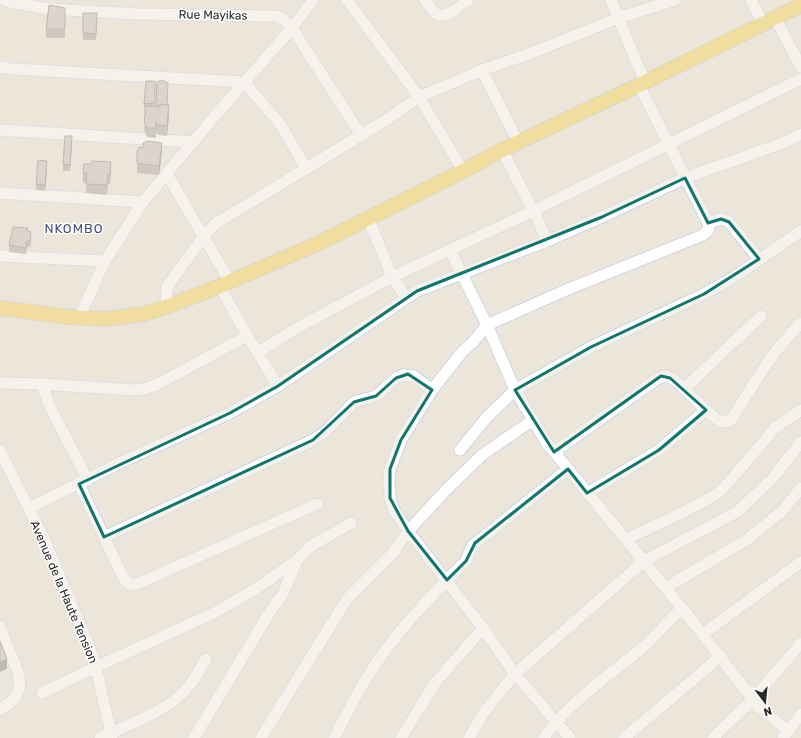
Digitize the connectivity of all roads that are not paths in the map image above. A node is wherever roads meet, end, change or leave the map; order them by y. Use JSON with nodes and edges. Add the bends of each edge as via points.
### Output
{"nodes":[{"id":1,"x":4,"y":0,"type":"edge"},
{"id":2,"x":313,"y":0,"type":"edge"},
{"id":3,"x":347,"y":0,"type":"edge"},
{"id":4,"x":425,"y":0,"type":"edge"},
{"id":5,"x":468,"y":0,"type":"edge"},
{"id":6,"x":611,"y":0,"type":"edge"},
{"id":7,"x":675,"y":0,"type":"edge"},
{"id":8,"x":751,"y":0,"type":"edge"},
{"id":9,"x":801,"y":5,"type":"edge"},
{"id":10,"x":618,"y":18,"type":"junction"},
{"id":11,"x":769,"y":21,"type":"junction"},
{"id":12,"x":292,"y":28,"type":"junction"},
{"id":13,"x":0,"y":67,"type":"edge"},
{"id":14,"x":801,"y":67,"type":"edge"},
{"id":15,"x":482,"y":70,"type":"junction"},
{"id":16,"x":801,"y":79,"type":"edge"},
{"id":17,"x":244,"y":82,"type":"junction"},
{"id":18,"x":642,"y":84,"type":"junction"},
{"id":19,"x":419,"y":97,"type":"junction"},
{"id":20,"x":0,"y":130,"type":"edge"},
{"id":21,"x":801,"y":134,"type":"edge"},
{"id":22,"x":361,"y":135,"type":"junction"},
{"id":23,"x":193,"y":142,"type":"junction"},
{"id":24,"x":518,"y":142,"type":"junction"},
{"id":25,"x":669,"y":144,"type":"junction"},
{"id":26,"x":502,"y":150,"type":"junction"},
{"id":27,"x":306,"y":168,"type":"junction"},
{"id":28,"x":463,"y":171,"type":"junction"},
{"id":29,"x":167,"y":174,"type":"junction"},
{"id":30,"x":685,"y":178,"type":"junction"},
{"id":31,"x":0,"y":193,"type":"edge"},
{"id":32,"x":143,"y":202,"type":"junction"},
{"id":33,"x":533,"y":211,"type":"junction"},
{"id":34,"x":368,"y":218,"type":"junction"},
{"id":35,"x":708,"y":223,"type":"junction"},
{"id":36,"x":801,"y":231,"type":"edge"},
{"id":37,"x":203,"y":237,"type":"junction"},
{"id":38,"x":547,"y":241,"type":"junction"},
{"id":39,"x":450,"y":250,"type":"junction"},
{"id":40,"x":0,"y":256,"type":"edge"},
{"id":41,"x":759,"y":260,"type":"junction"},
{"id":42,"x":105,"y":261,"type":"junction"},
{"id":43,"x":462,"y":274,"type":"junction"},
{"id":44,"x":392,"y":277,"type":"junction"},
{"id":45,"x":225,"y":284,"type":"junction"},
{"id":46,"x":406,"y":298,"type":"junction"},
{"id":47,"x":0,"y":308,"type":"edge"},
{"id":48,"x":166,"y":308,"type":"junction"},
{"id":49,"x":761,"y":316,"type":"dead end"},
{"id":50,"x":79,"y":318,"type":"junction"},
{"id":51,"x":801,"y":323,"type":"edge"},
{"id":52,"x":487,"y":325,"type":"junction"},
{"id":53,"x":247,"y":336,"type":"junction"},
{"id":54,"x":257,"y":353,"type":"junction"},
{"id":55,"x":0,"y":383,"type":"edge"},
{"id":56,"x":42,"y":384,"type":"junction"},
{"id":57,"x":278,"y":386,"type":"junction"},
{"id":58,"x":684,"y":389,"type":"junction"},
{"id":59,"x":432,"y":390,"type":"junction"},
{"id":60,"x":515,"y":390,"type":"junction"},
{"id":61,"x":706,"y":410,"type":"junction"},
{"id":62,"x":801,"y":410,"type":"edge"},
{"id":63,"x":533,"y":420,"type":"junction"},
{"id":64,"x":801,"y":442,"type":"edge"},
{"id":65,"x":460,"y":450,"type":"dead end"},
{"id":66,"x":0,"y":451,"type":"edge"},
{"id":67,"x":554,"y":452,"type":"junction"},
{"id":68,"x":568,"y":470,"type":"junction"},
{"id":69,"x":83,"y":482,"type":"junction"},
{"id":70,"x":801,"y":488,"type":"edge"},
{"id":71,"x":587,"y":493,"type":"junction"},
{"id":72,"x":316,"y":504,"type":"dead end"},
{"id":73,"x":29,"y":508,"type":"junction"},
{"id":74,"x":351,"y":523,"type":"dead end"},
{"id":75,"x":408,"y":531,"type":"junction"},
{"id":76,"x":104,"y":536,"type":"junction"},
{"id":77,"x":626,"y":539,"type":"junction"},
{"id":78,"x":297,"y":560,"type":"junction"},
{"id":79,"x":644,"y":561,"type":"junction"},
{"id":80,"x":801,"y":562,"type":"edge"},
{"id":81,"x":447,"y":580,"type":"junction"},
{"id":82,"x":665,"y":588,"type":"junction"},
{"id":83,"x":682,"y":608,"type":"junction"},
{"id":84,"x":0,"y":627,"type":"edge"},
{"id":85,"x":484,"y":628,"type":"junction"},
{"id":86,"x":703,"y":634,"type":"junction"},
{"id":87,"x":801,"y":643,"type":"edge"},
{"id":88,"x":721,"y":656,"type":"junction"},
{"id":89,"x":206,"y":659,"type":"dead end"},
{"id":90,"x":96,"y":667,"type":"junction"},
{"id":91,"x":515,"y":674,"type":"junction"},
{"id":92,"x":42,"y":694,"type":"dead end"},
{"id":93,"x":753,"y":699,"type":"junction"},
{"id":94,"x":0,"y":709,"type":"edge"},
{"id":95,"x":801,"y":714,"type":"edge"},
{"id":96,"x":556,"y":722,"type":"junction"},
{"id":97,"x":785,"y":734,"type":"edge"},
{"id":98,"x":112,"y":736,"type":"edge"},
{"id":99,"x":100,"y":738,"type":"edge"},
{"id":100,"x":194,"y":738,"type":"edge"},
{"id":101,"x":261,"y":738,"type":"edge"},
{"id":102,"x":334,"y":738,"type":"edge"},
{"id":103,"x":401,"y":738,"type":"edge"},
{"id":104,"x":469,"y":738,"type":"edge"},
{"id":105,"x":544,"y":738,"type":"edge"},
{"id":106,"x":570,"y":738,"type":"edge"},
{"id":107,"x":624,"y":738,"type":"edge"},
{"id":108,"x":713,"y":738,"type":"edge"}],
"edges":[{"from":1,"to":12,"type":"street","name":"Rue Mayikas","via":[[49,9],[138,14],[276,16]]},
{"from":2,"to":12,"type":"street"},
{"from":3,"to":19,"type":"street"},
{"from":4,"to":5,"type":"street","via":[[440,16],[446,15]]},
{"from":6,"to":10,"type":"street"},
{"from":7,"to":10,"type":"street"},
{"from":8,"to":11,"type":"street"},
{"from":9,"to":11,"type":"main road"},
{"from":10,"to":15,"type":"street"},
{"from":10,"to":18,"type":"street"},
{"from":11,"to":14,"type":"street"},
{"from":11,"to":18,"type":"main road"},
{"from":12,"to":17,"type":"street"},
{"from":12,"to":22,"type":"street","name":"Rue Mayikas"},
{"from":13,"to":17,"type":"street"},
{"from":15,"to":19,"type":"street"},
{"from":15,"to":24,"type":"street"},
{"from":16,"to":25,"type":"street"},
{"from":17,"to":23,"type":"street"},
{"from":17,"to":27,"type":"street","via":[[280,124]]},
{"from":18,"to":24,"type":"main road"},
{"from":18,"to":25,"type":"street"},
{"from":19,"to":22,"type":"street"},
{"from":19,"to":28,"type":"street"},
{"from":20,"to":23,"type":"street"},
{"from":21,"to":30,"type":"street"},
{"from":22,"to":27,"type":"street"},
{"from":23,"to":29,"type":"street"},
{"from":24,"to":26,"type":"main road"},
{"from":25,"to":30,"type":"street"},
{"from":25,"to":33,"type":"street"},
{"from":26,"to":28,"type":"main road"},
{"from":26,"to":33,"type":"street"},
{"from":27,"to":37,"type":"street","via":[[215,224]]},
{"from":28,"to":34,"type":"main road"},
{"from":29,"to":32,"type":"street"},
{"from":29,"to":37,"type":"street"},
{"from":30,"to":35,"type":"street"},
{"from":30,"to":38,"type":"street"},
{"from":31,"to":32,"type":"street"},
{"from":32,"to":42,"type":"street"},
{"from":33,"to":38,"type":"street"},
{"from":33,"to":39,"type":"street"},
{"from":34,"to":44,"type":"street"},
{"from":34,"to":45,"type":"main road","via":[[319,243]]},
{"from":35,"to":41,"type":"street","via":[[721,219],[729,222]]},
{"from":35,"to":52,"type":"street","via":[[708,230],[703,235]]},
{"from":36,"to":41,"type":"street"},
{"from":37,"to":45,"type":"street"},
{"from":37,"to":48,"type":"street","via":[[168,287]]},
{"from":38,"to":43,"type":"street"},
{"from":39,"to":43,"type":"street"},
{"from":39,"to":44,"type":"street"},
{"from":40,"to":42,"type":"street"},
{"from":41,"to":60,"type":"street","via":[[704,294],[591,347]]},
{"from":42,"to":50,"type":"street"},
{"from":43,"to":46,"type":"street","via":[[417,291]]},
{"from":43,"to":52,"type":"street"},
{"from":44,"to":46,"type":"street"},
{"from":44,"to":54,"type":"street","via":[[297,328]]},
{"from":45,"to":48,"type":"main road"},
{"from":45,"to":53,"type":"street"},
{"from":46,"to":57,"type":"street"},
{"from":47,"to":50,"type":"main road"},
{"from":48,"to":50,"type":"main road","via":[[128,317]]},
{"from":49,"to":58,"type":"street"},
{"from":51,"to":61,"type":"street","via":[[764,367],[730,421],[721,422]]},
{"from":52,"to":59,"type":"street"},
{"from":52,"to":60,"type":"street"},
{"from":53,"to":54,"type":"street"},
{"from":53,"to":56,"type":"street","via":[[144,389]]},
{"from":54,"to":57,"type":"street"},
{"from":55,"to":56,"type":"street"},
{"from":56,"to":69,"type":"street"},
{"from":57,"to":69,"type":"street","via":[[230,413]]},
{"from":58,"to":61,"type":"street"},
{"from":58,"to":67,"type":"street","via":[[667,376],[661,376]]},
{"from":59,"to":75,"type":"street","via":[[401,440],[390,469],[390,498],[394,510]]},
{"from":59,"to":76,"type":"street","via":[[414,376],[403,374],[376,396],[354,402],[325,432],[313,440]]},
{"from":60,"to":63,"type":"street"},
{"from":60,"to":65,"type":"street","via":[[488,416]]},
{"from":61,"to":71,"type":"street","via":[[659,450]]},
{"from":62,"to":77,"type":"street","via":[[775,428],[722,490]]},
{"from":63,"to":67,"type":"street"},
{"from":63,"to":75,"type":"street","via":[[482,455]]},
{"from":64,"to":79,"type":"street","via":[[772,479],[737,512]]},
{"from":66,"to":73,"type":"street","name":"Avenue de la Haute Tension"},
{"from":67,"to":68,"type":"street"},
{"from":68,"to":71,"type":"street"},
{"from":68,"to":81,"type":"street","via":[[475,543],[466,561]]},
{"from":69,"to":73,"type":"street"},
{"from":69,"to":76,"type":"street"},
{"from":70,"to":82,"type":"street","via":[[782,511],[748,539]]},
{"from":71,"to":77,"type":"street"},
{"from":72,"to":76,"type":"street","via":[[137,584],[126,582]]},
{"from":73,"to":90,"type":"street","name":"Avenue de la Haute Tension"},
{"from":74,"to":78,"type":"street","via":[[311,546]]},
{"from":75,"to":81,"type":"street"},
{"from":75,"to":101,"type":"street","via":[[393,553],[347,599]]},
{"from":77,"to":79,"type":"street"},
{"from":78,"to":90,"type":"street","via":[[216,612]]},
{"from":78,"to":100,"type":"street","via":[[283,594]]},
{"from":79,"to":82,"type":"street"},
{"from":79,"to":91,"type":"street"},
{"from":80,"to":86,"type":"street"},
{"from":81,"to":85,"type":"street"},
{"from":81,"to":102,"type":"street","via":[[404,625],[378,660]]},
{"from":82,"to":83,"type":"street"},
{"from":83,"to":86,"type":"street"},
{"from":83,"to":96,"type":"street","via":[[642,648]]},
{"from":84,"to":94,"type":"street","via":[[18,671],[20,688],[13,701]]},
{"from":85,"to":91,"type":"street"},
{"from":85,"to":103,"type":"street","via":[[435,683]]},
{"from":86,"to":88,"type":"street"},
{"from":87,"to":93,"type":"street"},
{"from":88,"to":93,"type":"street"},
{"from":88,"to":107,"type":"street"},
{"from":89,"to":98,"type":"street","via":[[190,685],[176,699]]},
{"from":90,"to":92,"type":"street"},
{"from":90,"to":98,"type":"street","name":"Avenue de la Haute Tension"},
{"from":91,"to":96,"type":"street"},
{"from":91,"to":104,"type":"street","via":[[485,712]]},
{"from":93,"to":97,"type":"street"},
{"from":93,"to":108,"type":"street"},
{"from":95,"to":97,"type":"street"},
{"from":96,"to":105,"type":"street"},
{"from":96,"to":106,"type":"street"},
{"from":98,"to":99,"type":"street"}]}
